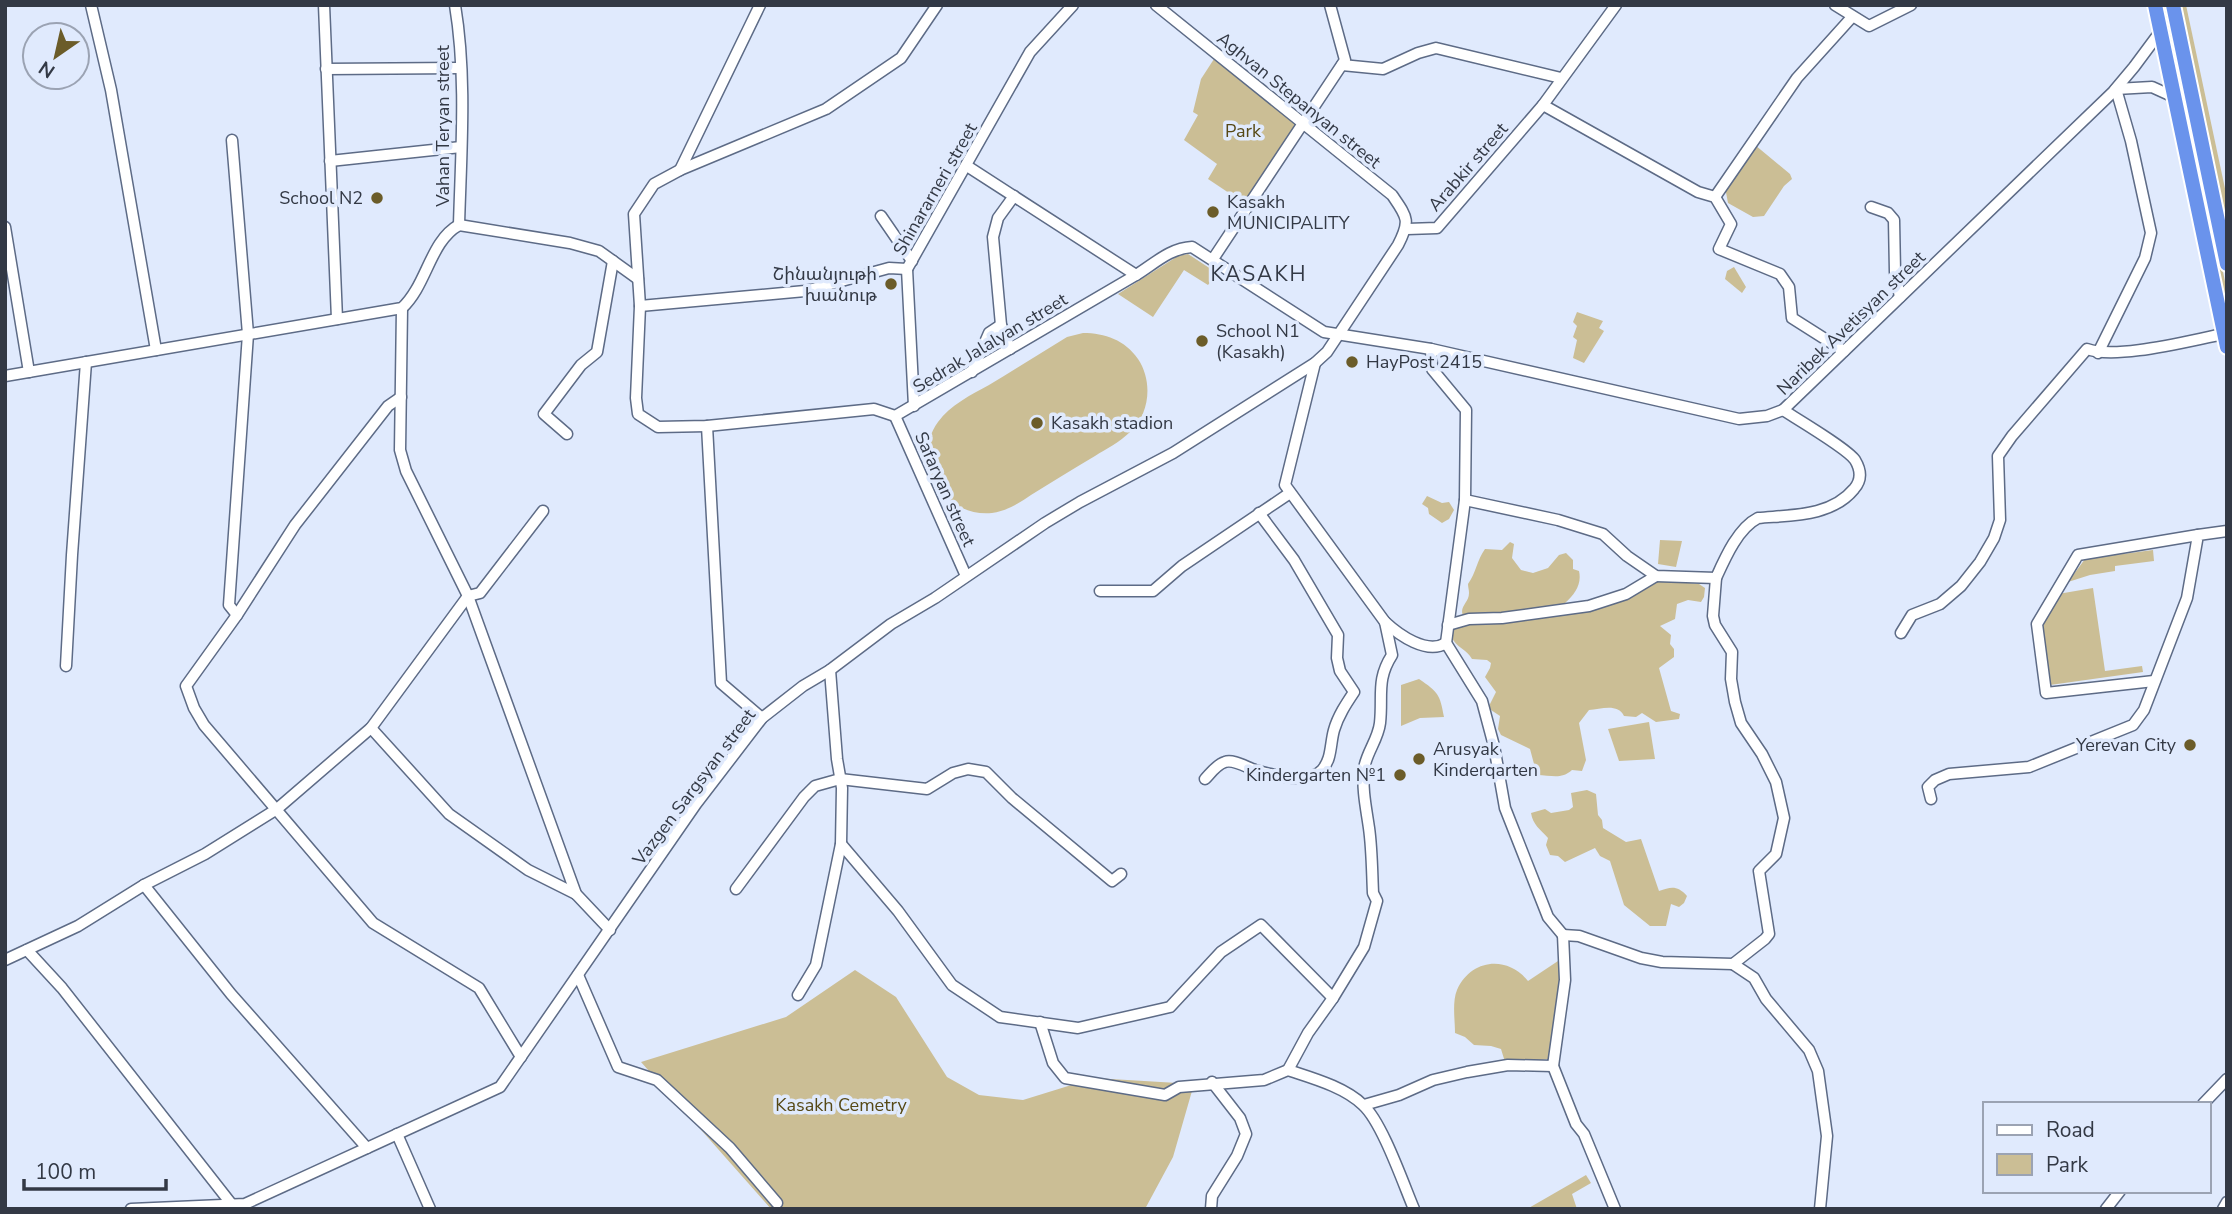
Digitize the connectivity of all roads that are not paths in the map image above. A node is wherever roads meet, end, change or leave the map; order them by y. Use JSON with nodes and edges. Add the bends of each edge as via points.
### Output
{"nodes":[{"id":1,"x":91,"y":5,"type":"edge"},
{"id":2,"x":324,"y":5,"type":"edge"},
{"id":3,"x":454,"y":5,"type":"edge"},
{"id":4,"x":760,"y":5,"type":"edge"},
{"id":5,"x":937,"y":5,"type":"edge"},
{"id":6,"x":1073,"y":5,"type":"edge"},
{"id":7,"x":1156,"y":5,"type":"edge"},
{"id":8,"x":1330,"y":5,"type":"edge"},
{"id":9,"x":1616,"y":5,"type":"edge"},
{"id":10,"x":1835,"y":5,"type":"edge"},
{"id":11,"x":1911,"y":5,"type":"edge"},
{"id":12,"x":2155,"y":5,"type":"edge"},
{"id":13,"x":2173,"y":5,"type":"edge"},
{"id":14,"x":1852,"y":17,"type":"junction"},
{"id":15,"x":2160,"y":32,"type":"junction"},
{"id":16,"x":1342,"y":65,"type":"junction"},
{"id":17,"x":460,"y":68,"type":"junction"},
{"id":18,"x":326,"y":69,"type":"junction"},
{"id":19,"x":1561,"y":78,"type":"junction"},
{"id":20,"x":2116,"y":89,"type":"junction"},
{"id":21,"x":2174,"y":97,"type":"junction"},
{"id":22,"x":1543,"y":105,"type":"junction"},
{"id":23,"x":1303,"y":123,"type":"junction"},
{"id":24,"x":232,"y":141,"type":"dead end"},
{"id":25,"x":461,"y":147,"type":"junction"},
{"id":26,"x":330,"y":161,"type":"junction"},
{"id":27,"x":967,"y":166,"type":"junction"},
{"id":28,"x":680,"y":170,"type":"junction"},
{"id":29,"x":1014,"y":196,"type":"junction"},
{"id":30,"x":1715,"y":197,"type":"junction"},
{"id":31,"x":1871,"y":207,"type":"dead end"},
{"id":32,"x":881,"y":216,"type":"dead end"},
{"id":33,"x":459,"y":225,"type":"junction"},
{"id":34,"x":5,"y":228,"type":"edge"},
{"id":35,"x":1406,"y":229,"type":"junction"},
{"id":36,"x":1213,"y":259,"type":"junction"},
{"id":37,"x":613,"y":261,"type":"junction"},
{"id":38,"x":2227,"y":264,"type":"edge"},
{"id":39,"x":910,"y":265,"type":"junction"},
{"id":40,"x":1136,"y":275,"type":"junction"},
{"id":41,"x":638,"y":279,"type":"junction"},
{"id":42,"x":1900,"y":297,"type":"junction"},
{"id":43,"x":640,"y":306,"type":"junction"},
{"id":44,"x":402,"y":308,"type":"junction"},
{"id":45,"x":337,"y":320,"type":"junction"},
{"id":46,"x":1001,"y":325,"type":"junction"},
{"id":47,"x":1340,"y":333,"type":"junction"},
{"id":48,"x":248,"y":334,"type":"junction"},
{"id":49,"x":2225,"y":340,"type":"edge"},
{"id":50,"x":1010,"y":349,"type":"junction"},
{"id":51,"x":1431,"y":349,"type":"junction"},
{"id":52,"x":156,"y":350,"type":"junction"},
{"id":53,"x":1844,"y":351,"type":"junction"},
{"id":54,"x":2098,"y":353,"type":"junction"},
{"id":55,"x":86,"y":362,"type":"junction"},
{"id":56,"x":1315,"y":363,"type":"junction"},
{"id":57,"x":29,"y":372,"type":"junction"},
{"id":58,"x":972,"y":372,"type":"junction"},
{"id":59,"x":5,"y":376,"type":"edge"},
{"id":60,"x":401,"y":397,"type":"junction"},
{"id":61,"x":914,"y":406,"type":"junction"},
{"id":62,"x":1783,"y":410,"type":"junction"},
{"id":63,"x":895,"y":415,"type":"junction"},
{"id":64,"x":707,"y":426,"type":"junction"},
{"id":65,"x":568,"y":434,"type":"dead end"},
{"id":66,"x":1290,"y":493,"type":"junction"},
{"id":67,"x":1465,"y":500,"type":"junction"},
{"id":68,"x":543,"y":512,"type":"dead end"},
{"id":69,"x":1259,"y":513,"type":"junction"},
{"id":70,"x":2227,"y":531,"type":"edge"},
{"id":71,"x":2198,"y":536,"type":"junction"},
{"id":72,"x":966,"y":576,"type":"junction"},
{"id":73,"x":1657,"y":576,"type":"junction"},
{"id":74,"x":1716,"y":578,"type":"junction"},
{"id":75,"x":1100,"y":591,"type":"dead end"},
{"id":76,"x":468,"y":596,"type":"junction"},
{"id":77,"x":237,"y":615,"type":"junction"},
{"id":78,"x":1385,"y":622,"type":"junction"},
{"id":79,"x":1448,"y":625,"type":"junction"},
{"id":80,"x":1901,"y":633,"type":"dead end"},
{"id":81,"x":1446,"y":643,"type":"junction"},
{"id":82,"x":66,"y":666,"type":"dead end"},
{"id":83,"x":830,"y":670,"type":"junction"},
{"id":84,"x":2154,"y":681,"type":"junction"},
{"id":85,"x":762,"y":718,"type":"junction"},
{"id":86,"x":371,"y":728,"type":"junction"},
{"id":87,"x":840,"y":779,"type":"junction"},
{"id":88,"x":1205,"y":779,"type":"dead end"},
{"id":89,"x":1931,"y":799,"type":"dead end"},
{"id":90,"x":277,"y":808,"type":"junction"},
{"id":91,"x":841,"y":844,"type":"junction"},
{"id":92,"x":1121,"y":874,"type":"dead end"},
{"id":93,"x":144,"y":885,"type":"junction"},
{"id":94,"x":736,"y":889,"type":"dead end"},
{"id":95,"x":576,"y":894,"type":"junction"},
{"id":96,"x":610,"y":930,"type":"junction"},
{"id":97,"x":1563,"y":935,"type":"junction"},
{"id":98,"x":27,"y":950,"type":"junction"},
{"id":99,"x":5,"y":960,"type":"edge"},
{"id":100,"x":1733,"y":964,"type":"junction"},
{"id":101,"x":578,"y":975,"type":"junction"},
{"id":102,"x":798,"y":995,"type":"dead end"},
{"id":103,"x":1333,"y":998,"type":"junction"},
{"id":104,"x":1040,"y":1022,"type":"junction"},
{"id":105,"x":521,"y":1057,"type":"junction"},
{"id":106,"x":1553,"y":1066,"type":"junction"},
{"id":107,"x":1288,"y":1070,"type":"junction"},
{"id":108,"x":2227,"y":1079,"type":"edge"},
{"id":109,"x":1212,"y":1082,"type":"junction"},
{"id":110,"x":2205,"y":1102,"type":"edge"},
{"id":111,"x":1364,"y":1105,"type":"junction"},
{"id":112,"x":397,"y":1135,"type":"junction"},
{"id":113,"x":366,"y":1148,"type":"junction"},
{"id":114,"x":2118,"y":1193,"type":"edge"},
{"id":115,"x":2227,"y":1202,"type":"edge"},
{"id":116,"x":777,"y":1203,"type":"dead end"},
{"id":117,"x":233,"y":1206,"type":"edge"},
{"id":118,"x":131,"y":1209,"type":"edge"},
{"id":119,"x":430,"y":1209,"type":"edge"},
{"id":120,"x":1210,"y":1209,"type":"edge"},
{"id":121,"x":1414,"y":1209,"type":"edge"},
{"id":122,"x":1615,"y":1209,"type":"edge"},
{"id":123,"x":1820,"y":1209,"type":"edge"},
{"id":124,"x":2106,"y":1209,"type":"edge"},
{"id":125,"x":2223,"y":1209,"type":"edge"}],
"edges":[{"from":1,"to":52,"type":"street","via":[[111,90]]},
{"from":2,"to":18,"type":"street"},
{"from":3,"to":17,"type":"street","name":"Vahan Teryan street"},
{"from":4,"to":28,"type":"street"},
{"from":5,"to":28,"type":"street","via":[[901,58],[826,109]]},
{"from":6,"to":27,"type":"street","name":"Shinararneri street","via":[[1030,52]]},
{"from":7,"to":23,"type":"street","name":"Aghvan Stepanyan street"},
{"from":8,"to":16,"type":"street","via":[[1345,60]]},
{"from":9,"to":19,"type":"street","name":"Arabkir street"},
{"from":10,"to":14,"type":"street"},
{"from":11,"to":14,"type":"street","via":[[1869,26]]},
{"from":12,"to":15,"type":"highway"},
{"from":13,"to":38,"type":"highway"},
{"from":14,"to":30,"type":"street","via":[[1797,78]]},
{"from":15,"to":20,"type":"street","name":"Naribek Avetisyan street"},
{"from":15,"to":21,"type":"highway"},
{"from":16,"to":19,"type":"street","via":[[1383,69],[1436,48]]},
{"from":16,"to":23,"type":"street"},
{"from":17,"to":18,"type":"street"},
{"from":17,"to":25,"type":"street","name":"Vahan Teryan street"},
{"from":18,"to":26,"type":"street"},
{"from":19,"to":22,"type":"street","name":"Arabkir street"},
{"from":20,"to":21,"type":"street","via":[[2152,87]]},
{"from":20,"to":42,"type":"street","name":"Naribek Avetisyan street"},
{"from":20,"to":54,"type":"street","via":[[2151,233],[2145,258]]},
{"from":21,"to":49,"type":"highway"},
{"from":22,"to":30,"type":"street","via":[[1698,192]]},
{"from":22,"to":35,"type":"street","name":"Arabkir street","via":[[1437,228]]},
{"from":23,"to":35,"type":"street","name":"Aghvan Stepanyan street","via":[[1392,195],[1406,216]]},
{"from":23,"to":36,"type":"street"},
{"from":24,"to":48,"type":"street"},
{"from":25,"to":26,"type":"street"},
{"from":25,"to":33,"type":"street","name":"Vahan Teryan street"},
{"from":26,"to":45,"type":"street"},
{"from":27,"to":29,"type":"street"},
{"from":27,"to":39,"type":"street","name":"Shinararneri street"},
{"from":28,"to":41,"type":"street","via":[[654,184],[634,214]]},
{"from":29,"to":40,"type":"street"},
{"from":29,"to":46,"type":"street","via":[[998,218],[993,237]]},
{"from":30,"to":53,"type":"street","via":[[1731,224],[1719,249],[1780,274],[1789,288],[1792,318]]},
{"from":31,"to":42,"type":"street","via":[[1894,220]]},
{"from":32,"to":39,"type":"street"},
{"from":33,"to":37,"type":"street","name":"Vahan Teryan street","via":[[570,243],[599,251]]},
{"from":33,"to":44,"type":"street","via":[[448,231],[419,288]]},
{"from":34,"to":57,"type":"street"},
{"from":35,"to":47,"type":"street"},
{"from":36,"to":40,"type":"street","name":"Sedrak Jalalyan street","via":[[1192,247],[1180,248]]},
{"from":36,"to":47,"type":"street","name":"Sedrak Jalalyan street","via":[[1324,332]]},
{"from":37,"to":41,"type":"street","name":"Vahan Teryan street"},
{"from":37,"to":65,"type":"street","via":[[597,352],[581,365],[544,414]]},
{"from":39,"to":43,"type":"street","name":"Shinararneri street","via":[[805,291]]},
{"from":39,"to":61,"type":"street"},
{"from":40,"to":50,"type":"street","name":"Sedrak Jalalyan street"},
{"from":41,"to":43,"type":"street"},
{"from":42,"to":53,"type":"street","name":"Naribek Avetisyan street"},
{"from":43,"to":64,"type":"street","via":[[638,414],[658,427]]},
{"from":44,"to":45,"type":"street"},
{"from":44,"to":60,"type":"street"},
{"from":45,"to":48,"type":"street"},
{"from":46,"to":50,"type":"street"},
{"from":46,"to":58,"type":"street","via":[[989,333]]},
{"from":47,"to":51,"type":"street","name":"Naribek Avetisyan street"},
{"from":47,"to":56,"type":"street","name":"Vazgen Sargsyan street"},
{"from":48,"to":52,"type":"street"},
{"from":48,"to":77,"type":"street","via":[[229,605]]},
{"from":49,"to":54,"type":"street"},
{"from":50,"to":58,"type":"street","name":"Sedrak Jalalyan street"},
{"from":51,"to":62,"type":"street","name":"Naribek Avetisyan street","via":[[1739,419]]},
{"from":51,"to":67,"type":"street","via":[[1432,369],[1466,410]]},
{"from":52,"to":55,"type":"street"},
{"from":53,"to":62,"type":"street","name":"Naribek Avetisyan street"},
{"from":54,"to":80,"type":"street","via":[[2087,349],[1998,456],[2000,520],[1980,562],[1940,604],[1912,615]]},
{"from":55,"to":57,"type":"street"},
{"from":55,"to":82,"type":"street"},
{"from":56,"to":66,"type":"street","via":[[1285,485]]},
{"from":56,"to":72,"type":"street","name":"Vazgen Sargsyan street","via":[[1173,453],[1045,523]]},
{"from":57,"to":59,"type":"street"},
{"from":58,"to":61,"type":"street","name":"Sedrak Jalalyan street"},
{"from":60,"to":76,"type":"street","via":[[400,450],[406,471]]},
{"from":60,"to":77,"type":"street","via":[[388,406],[295,525]]},
{"from":61,"to":63,"type":"street","name":"Sedrak Jalalyan street"},
{"from":62,"to":74,"type":"street","via":[[1853,457],[1860,479],[1851,493],[1826,509],[1751,522]]},
{"from":63,"to":64,"type":"street","via":[[874,409]]},
{"from":63,"to":72,"type":"street","name":"Safaryan street"},
{"from":64,"to":85,"type":"street","via":[[721,683]]},
{"from":66,"to":69,"type":"street"},
{"from":66,"to":78,"type":"street"},
{"from":67,"to":73,"type":"street","via":[[1603,534]]},
{"from":67,"to":79,"type":"street"},
{"from":68,"to":76,"type":"street","via":[[480,593]]},
{"from":69,"to":75,"type":"street","via":[[1153,591]]},
{"from":69,"to":88,"type":"street","via":[[1294,560],[1338,635],[1340,671],[1354,692],[1338,718],[1328,762],[1320,773],[1300,778],[1228,761]]},
{"from":70,"to":71,"type":"street"},
{"from":71,"to":84,"type":"street","via":[[2187,598]]},
{"from":71,"to":84,"type":"street","via":[[2078,555],[2037,624],[2046,693]]},
{"from":72,"to":83,"type":"street","name":"Vazgen Sargsyan street"},
{"from":73,"to":74,"type":"street"},
{"from":73,"to":79,"type":"street","via":[[1596,604]]},
{"from":74,"to":100,"type":"street","via":[[1713,616],[1732,652],[1735,702],[1741,723],[1776,782],[1784,818],[1776,854],[1759,871],[1769,934]]},
{"from":76,"to":86,"type":"street"},
{"from":76,"to":95,"type":"street"},
{"from":77,"to":90,"type":"street","via":[[187,686],[204,725]]},
{"from":78,"to":81,"type":"street","via":[[1423,644]]},
{"from":78,"to":103,"type":"street","via":[[1392,654],[1380,682],[1377,741],[1365,764],[1363,783],[1377,901],[1364,947]]},
{"from":79,"to":81,"type":"street"},
{"from":81,"to":97,"type":"street","via":[[1482,701],[1505,808],[1548,917]]},
{"from":83,"to":85,"type":"street","name":"Vazgen Sargsyan street"},
{"from":83,"to":87,"type":"street"},
{"from":84,"to":89,"type":"street","via":[[2133,725],[2029,767],[1949,774],[1928,787]]},
{"from":85,"to":96,"type":"street","name":"Vazgen Sargsyan street","via":[[696,804]]},
{"from":86,"to":90,"type":"street"},
{"from":86,"to":95,"type":"street","via":[[449,814],[527,870]]},
{"from":87,"to":91,"type":"street"},
{"from":87,"to":92,"type":"street","via":[[927,789],[968,769],[986,772],[1100,873],[1111,881]]},
{"from":87,"to":94,"type":"street","via":[[815,786],[804,797]]},
{"from":90,"to":93,"type":"street","via":[[205,854]]},
{"from":90,"to":105,"type":"street","via":[[373,923],[480,988]]},
{"from":91,"to":102,"type":"street","via":[[816,965]]},
{"from":91,"to":104,"type":"street","via":[[952,985],[1000,1017]]},
{"from":93,"to":98,"type":"street","via":[[78,926]]},
{"from":93,"to":113,"type":"street","via":[[231,994]]},
{"from":95,"to":96,"type":"street"},
{"from":96,"to":101,"type":"street","name":"Vazgen Sargsyan street"},
{"from":97,"to":100,"type":"street","via":[[1662,962]]},
{"from":97,"to":106,"type":"street","via":[[1565,980]]},
{"from":98,"to":99,"type":"street"},
{"from":98,"to":117,"type":"street"},
{"from":100,"to":123,"type":"street","via":[[1754,978],[1809,1050],[1818,1071],[1827,1136]]},
{"from":101,"to":105,"type":"street","name":"Vazgen Sargsyan street"},
{"from":101,"to":116,"type":"street","via":[[618,1067],[657,1080],[730,1149]]},
{"from":103,"to":104,"type":"street","via":[[1261,925],[1221,952],[1170,1007],[1078,1028]]},
{"from":103,"to":107,"type":"street"},
{"from":104,"to":109,"type":"street","via":[[1053,1063],[1065,1078],[1165,1095],[1178,1087]]},
{"from":105,"to":112,"type":"street","name":"Vazgen Sargsyan street","via":[[500,1087]]},
{"from":106,"to":111,"type":"street","via":[[1508,1065],[1467,1072]]},
{"from":106,"to":122,"type":"street"},
{"from":107,"to":109,"type":"street","via":[[1264,1080]]},
{"from":107,"to":111,"type":"street","via":[[1330,1084]]},
{"from":108,"to":110,"type":"street"},
{"from":109,"to":120,"type":"street","via":[[1240,1118],[1247,1135],[1212,1196]]},
{"from":111,"to":121,"type":"street","via":[[1382,1134]]},
{"from":112,"to":113,"type":"street","name":"Vazgen Sargsyan street"},
{"from":112,"to":119,"type":"street"},
{"from":113,"to":117,"type":"street","name":"Vazgen Sargsyan street"},
{"from":114,"to":124,"type":"street"},
{"from":115,"to":125,"type":"street"},
{"from":117,"to":118,"type":"street","name":"Vazgen Sargsyan street"}]}
